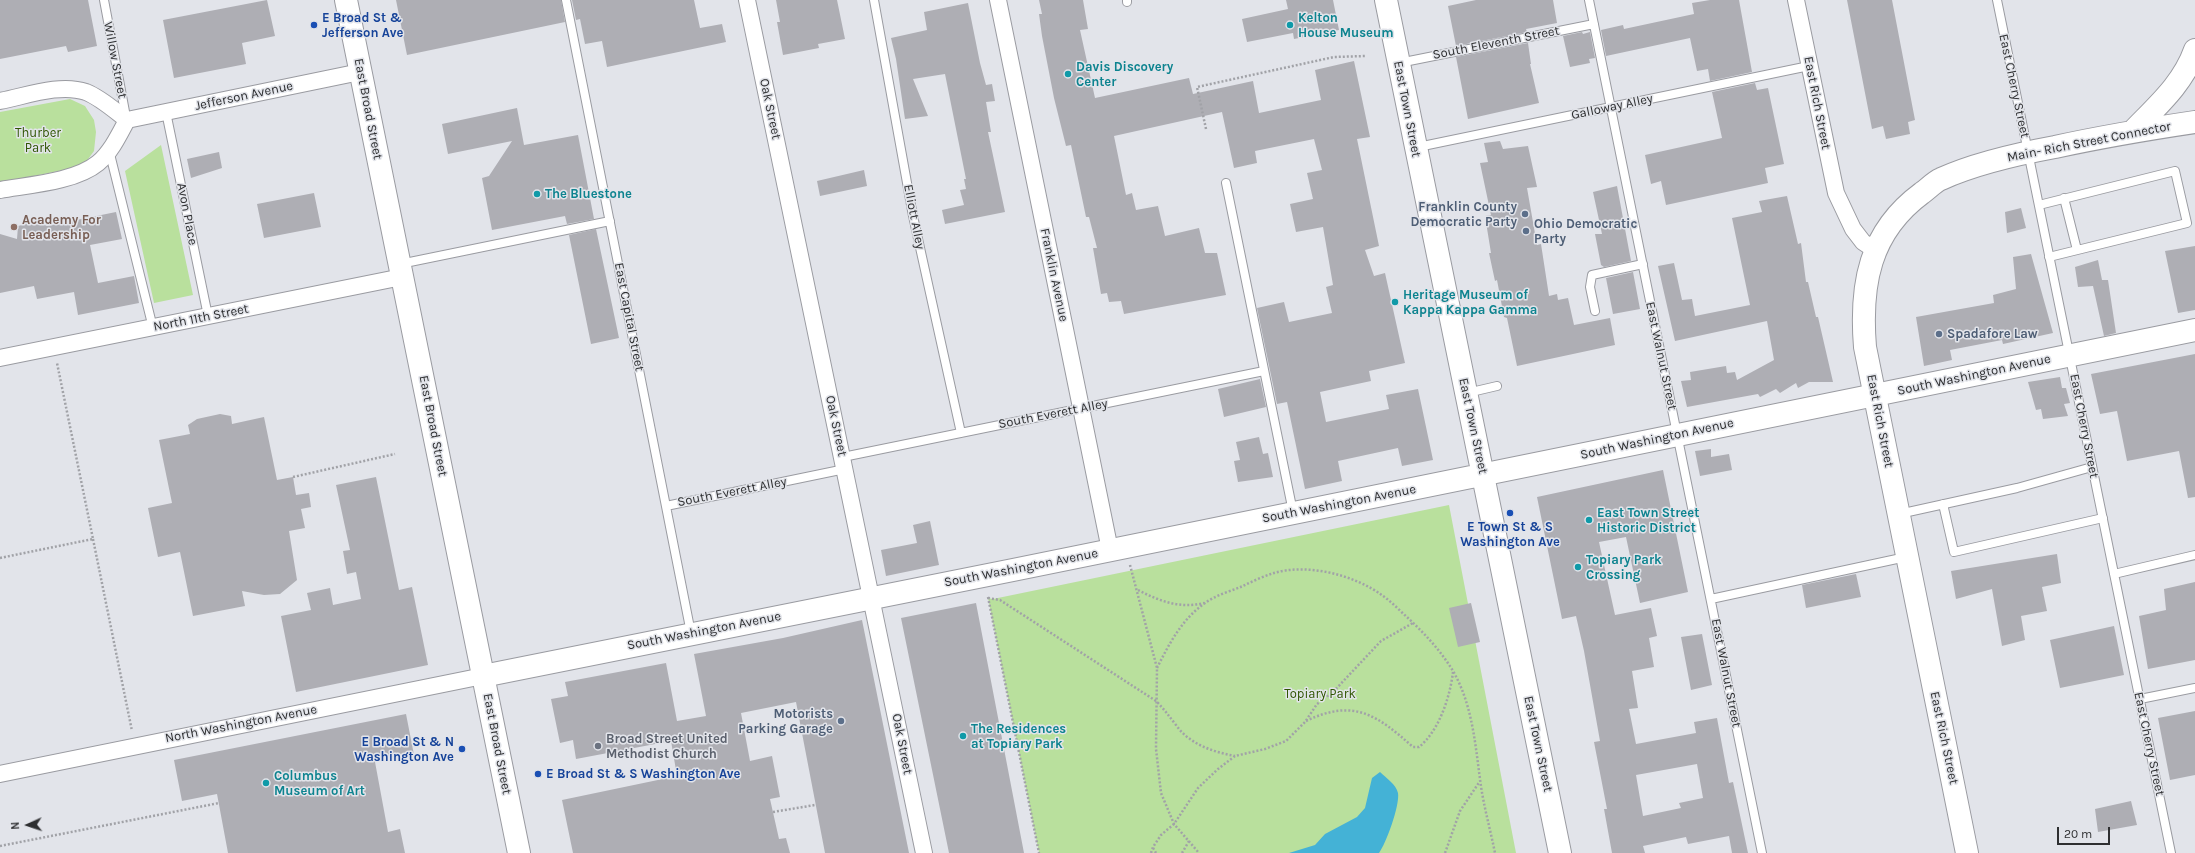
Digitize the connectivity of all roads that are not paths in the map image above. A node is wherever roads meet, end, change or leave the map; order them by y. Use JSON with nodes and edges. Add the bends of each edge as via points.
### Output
{"nodes":[{"id":1,"x":104,"y":0,"type":"edge"},
{"id":2,"x":346,"y":0,"type":"edge"},
{"id":3,"x":566,"y":0,"type":"edge"},
{"id":4,"x":747,"y":0,"type":"edge"},
{"id":5,"x":874,"y":0,"type":"edge"},
{"id":6,"x":998,"y":0,"type":"edge"},
{"id":7,"x":1386,"y":0,"type":"edge"},
{"id":8,"x":1589,"y":0,"type":"edge"},
{"id":9,"x":1796,"y":0,"type":"edge"},
{"id":10,"x":1997,"y":0,"type":"edge"},
{"id":11,"x":1594,"y":24,"type":"junction"},
{"id":12,"x":2195,"y":50,"type":"edge"},
{"id":13,"x":1398,"y":63,"type":"junction"},
{"id":14,"x":1809,"y":66,"type":"junction"},
{"id":15,"x":360,"y":72,"type":"junction"},
{"id":16,"x":0,"y":101,"type":"edge"},
{"id":17,"x":1611,"y":107,"type":"junction"},
{"id":18,"x":166,"y":112,"type":"junction"},
{"id":19,"x":127,"y":120,"type":"junction"},
{"id":20,"x":2195,"y":122,"type":"edge"},
{"id":21,"x":2133,"y":131,"type":"junction"},
{"id":22,"x":1415,"y":147,"type":"junction"},
{"id":23,"x":109,"y":150,"type":"junction"},
{"id":24,"x":2028,"y":152,"type":"junction"},
{"id":25,"x":1226,"y":183,"type":"dead end"},
{"id":26,"x":0,"y":190,"type":"edge"},
{"id":27,"x":2064,"y":198,"type":"junction"},
{"id":28,"x":2039,"y":205,"type":"junction"},
{"id":29,"x":610,"y":221,"type":"junction"},
{"id":30,"x":1875,"y":250,"type":"junction"},
{"id":31,"x":2077,"y":250,"type":"junction"},
{"id":32,"x":2050,"y":257,"type":"junction"},
{"id":33,"x":1643,"y":264,"type":"junction"},
{"id":34,"x":400,"y":270,"type":"junction"},
{"id":35,"x":1595,"y":311,"type":"dead end"},
{"id":36,"x":208,"y":316,"type":"junction"},
{"id":37,"x":153,"y":328,"type":"junction"},
{"id":38,"x":2195,"y":330,"type":"edge"},
{"id":39,"x":2070,"y":355,"type":"junction"},
{"id":40,"x":0,"y":358,"type":"edge"},
{"id":41,"x":1264,"y":371,"type":"junction"},
{"id":42,"x":1497,"y":386,"type":"dead end"},
{"id":43,"x":1466,"y":393,"type":"junction"},
{"id":44,"x":1874,"y":395,"type":"junction"},
{"id":45,"x":1081,"y":408,"type":"junction"},
{"id":46,"x":961,"y":433,"type":"junction"},
{"id":47,"x":1677,"y":435,"type":"junction"},
{"id":48,"x":844,"y":463,"type":"junction"},
{"id":49,"x":2092,"y":467,"type":"junction"},
{"id":50,"x":1483,"y":475,"type":"junction"},
{"id":51,"x":1943,"y":504,"type":"junction"},
{"id":52,"x":666,"y":506,"type":"junction"},
{"id":53,"x":1293,"y":513,"type":"junction"},
{"id":54,"x":1899,"y":514,"type":"junction"},
{"id":55,"x":2103,"y":518,"type":"junction"},
{"id":56,"x":1118,"y":549,"type":"junction"},
{"id":57,"x":2195,"y":555,"type":"edge"},
{"id":58,"x":1907,"y":557,"type":"junction"},
{"id":59,"x":2114,"y":574,"type":"junction"},
{"id":60,"x":872,"y":597,"type":"junction"},
{"id":61,"x":1711,"y":599,"type":"junction"},
{"id":62,"x":692,"y":633,"type":"junction"},
{"id":63,"x":483,"y":676,"type":"junction"},
{"id":64,"x":2195,"y":688,"type":"edge"},
{"id":65,"x":2140,"y":699,"type":"junction"},
{"id":66,"x":0,"y":774,"type":"edge"},
{"id":67,"x":519,"y":853,"type":"edge"},
{"id":68,"x":924,"y":853,"type":"edge"},
{"id":69,"x":1560,"y":853,"type":"edge"},
{"id":70,"x":1762,"y":853,"type":"edge"},
{"id":71,"x":1967,"y":853,"type":"edge"},
{"id":72,"x":2171,"y":853,"type":"edge"}],
"edges":[{"from":1,"to":19,"type":"lane","name":"Willow Street"},
{"from":2,"to":15,"type":"street","name":"East Broad Street"},
{"from":3,"to":29,"type":"lane","name":"East Capital Street"},
{"from":4,"to":48,"type":"street","name":"Oak Street"},
{"from":5,"to":46,"type":"lane","name":"Elliott Alley","via":[[914,216]]},
{"from":6,"to":45,"type":"street","name":"Franklin Avenue"},
{"from":7,"to":13,"type":"street","name":"East Town Street"},
{"from":8,"to":11,"type":"lane","name":"East Walnut Street"},
{"from":9,"to":14,"type":"street","name":"East Rich Street"},
{"from":10,"to":24,"type":"lane","name":"East Cherry Street"},
{"from":11,"to":13,"type":"lane","name":"South Eleventh Street"},
{"from":11,"to":17,"type":"lane","name":"East Walnut Street"},
{"from":12,"to":21,"type":"street","via":[[2173,90]]},
{"from":13,"to":22,"type":"street","name":"East Town Street"},
{"from":14,"to":17,"type":"lane","name":"Galloway Alley"},
{"from":14,"to":30,"type":"street","name":"East Rich Street","via":[[1836,194],[1853,229],[1863,242]]},
{"from":15,"to":18,"type":"street","name":"Jefferson Avenue"},
{"from":15,"to":34,"type":"street","name":"East Broad Street"},
{"from":16,"to":19,"type":"street","via":[[71,89],[98,98]]},
{"from":17,"to":22,"type":"lane","name":"Galloway Alley"},
{"from":17,"to":33,"type":"lane","name":"East Walnut Street"},
{"from":18,"to":19,"type":"street","name":"Jefferson Avenue"},
{"from":18,"to":36,"type":"lane","name":"Avon Place"},
{"from":19,"to":23,"type":"street"},
{"from":20,"to":21,"type":"street","name":"Main- Rich Street Connector"},
{"from":21,"to":24,"type":"street","name":"Main- Rich Street Connector"},
{"from":22,"to":43,"type":"street","name":"East Town Street"},
{"from":23,"to":26,"type":"street","via":[[98,163],[83,172]]},
{"from":23,"to":37,"type":"lane"},
{"from":24,"to":28,"type":"lane","name":"East Cherry Street"},
{"from":24,"to":30,"type":"street","name":"Main- Rich Street Connector","via":[[1940,179],[1908,203],[1890,224]]},
{"from":25,"to":41,"type":"lane"},
{"from":27,"to":28,"type":"lane"},
{"from":27,"to":31,"type":"lane"},
{"from":27,"to":31,"type":"lane","via":[[2176,171],[2187,223]]},
{"from":28,"to":32,"type":"lane","name":"East Cherry Street"},
{"from":29,"to":34,"type":"lane"},
{"from":29,"to":52,"type":"lane","name":"East Capital Street"},
{"from":30,"to":44,"type":"street","name":"East Rich Street","via":[[1865,282],[1863,321]]},
{"from":31,"to":32,"type":"lane"},
{"from":32,"to":39,"type":"lane","name":"East Cherry Street"},
{"from":33,"to":35,"type":"lane","via":[[1592,275],[1590,287]]},
{"from":33,"to":47,"type":"lane","name":"East Walnut Street"},
{"from":34,"to":36,"type":"street","name":"North 11th Street"},
{"from":34,"to":63,"type":"street","name":"East Broad Street"},
{"from":36,"to":37,"type":"street","name":"North 11th Street"},
{"from":37,"to":40,"type":"street","name":"North 11th Street"},
{"from":38,"to":39,"type":"street","name":"South Washington Avenue"},
{"from":39,"to":44,"type":"street","name":"South Washington Avenue"},
{"from":39,"to":49,"type":"lane","name":"East Cherry Street"},
{"from":41,"to":45,"type":"lane","name":"South Everett Alley"},
{"from":41,"to":53,"type":"lane"},
{"from":42,"to":43,"type":"lane"},
{"from":43,"to":50,"type":"street","name":"East Town Street"},
{"from":44,"to":47,"type":"street","name":"South Washington Avenue"},
{"from":44,"to":54,"type":"street","name":"East Rich Street"},
{"from":45,"to":46,"type":"lane","name":"South Everett Alley"},
{"from":45,"to":56,"type":"street","name":"Franklin Avenue"},
{"from":46,"to":48,"type":"lane","name":"South Everett Alley"},
{"from":47,"to":50,"type":"street","name":"South Washington Avenue"},
{"from":47,"to":61,"type":"lane","name":"East Walnut Street"},
{"from":48,"to":52,"type":"lane","name":"South Everett Alley"},
{"from":48,"to":60,"type":"street","name":"Oak Street"},
{"from":49,"to":51,"type":"lane","via":[[2017,488]]},
{"from":49,"to":55,"type":"lane","name":"East Cherry Street"},
{"from":50,"to":53,"type":"street","name":"South Washington Avenue"},
{"from":50,"to":69,"type":"street","name":"East Town Street"},
{"from":51,"to":54,"type":"lane"},
{"from":51,"to":55,"type":"lane","via":[[1954,552]]},
{"from":52,"to":62,"type":"lane","name":"East Capital Street"},
{"from":53,"to":56,"type":"street","name":"South Washington Avenue"},
{"from":54,"to":58,"type":"street","name":"East Rich Street"},
{"from":55,"to":59,"type":"lane","name":"East Cherry Street"},
{"from":56,"to":60,"type":"street","name":"South Washington Avenue"},
{"from":57,"to":59,"type":"lane"},
{"from":58,"to":61,"type":"lane"},
{"from":58,"to":71,"type":"street","name":"East Rich Street"},
{"from":59,"to":65,"type":"lane","name":"East Cherry Street"},
{"from":60,"to":62,"type":"street","name":"South Washington Avenue"},
{"from":60,"to":68,"type":"street","name":"Oak Street"},
{"from":61,"to":70,"type":"lane","name":"East Walnut Street"},
{"from":62,"to":63,"type":"street","name":"South Washington Avenue"},
{"from":63,"to":66,"type":"street","name":"North Washington Avenue"},
{"from":63,"to":67,"type":"street","name":"East Broad Street"},
{"from":64,"to":65,"type":"lane"},
{"from":65,"to":72,"type":"lane","name":"East Cherry Street"}]}
